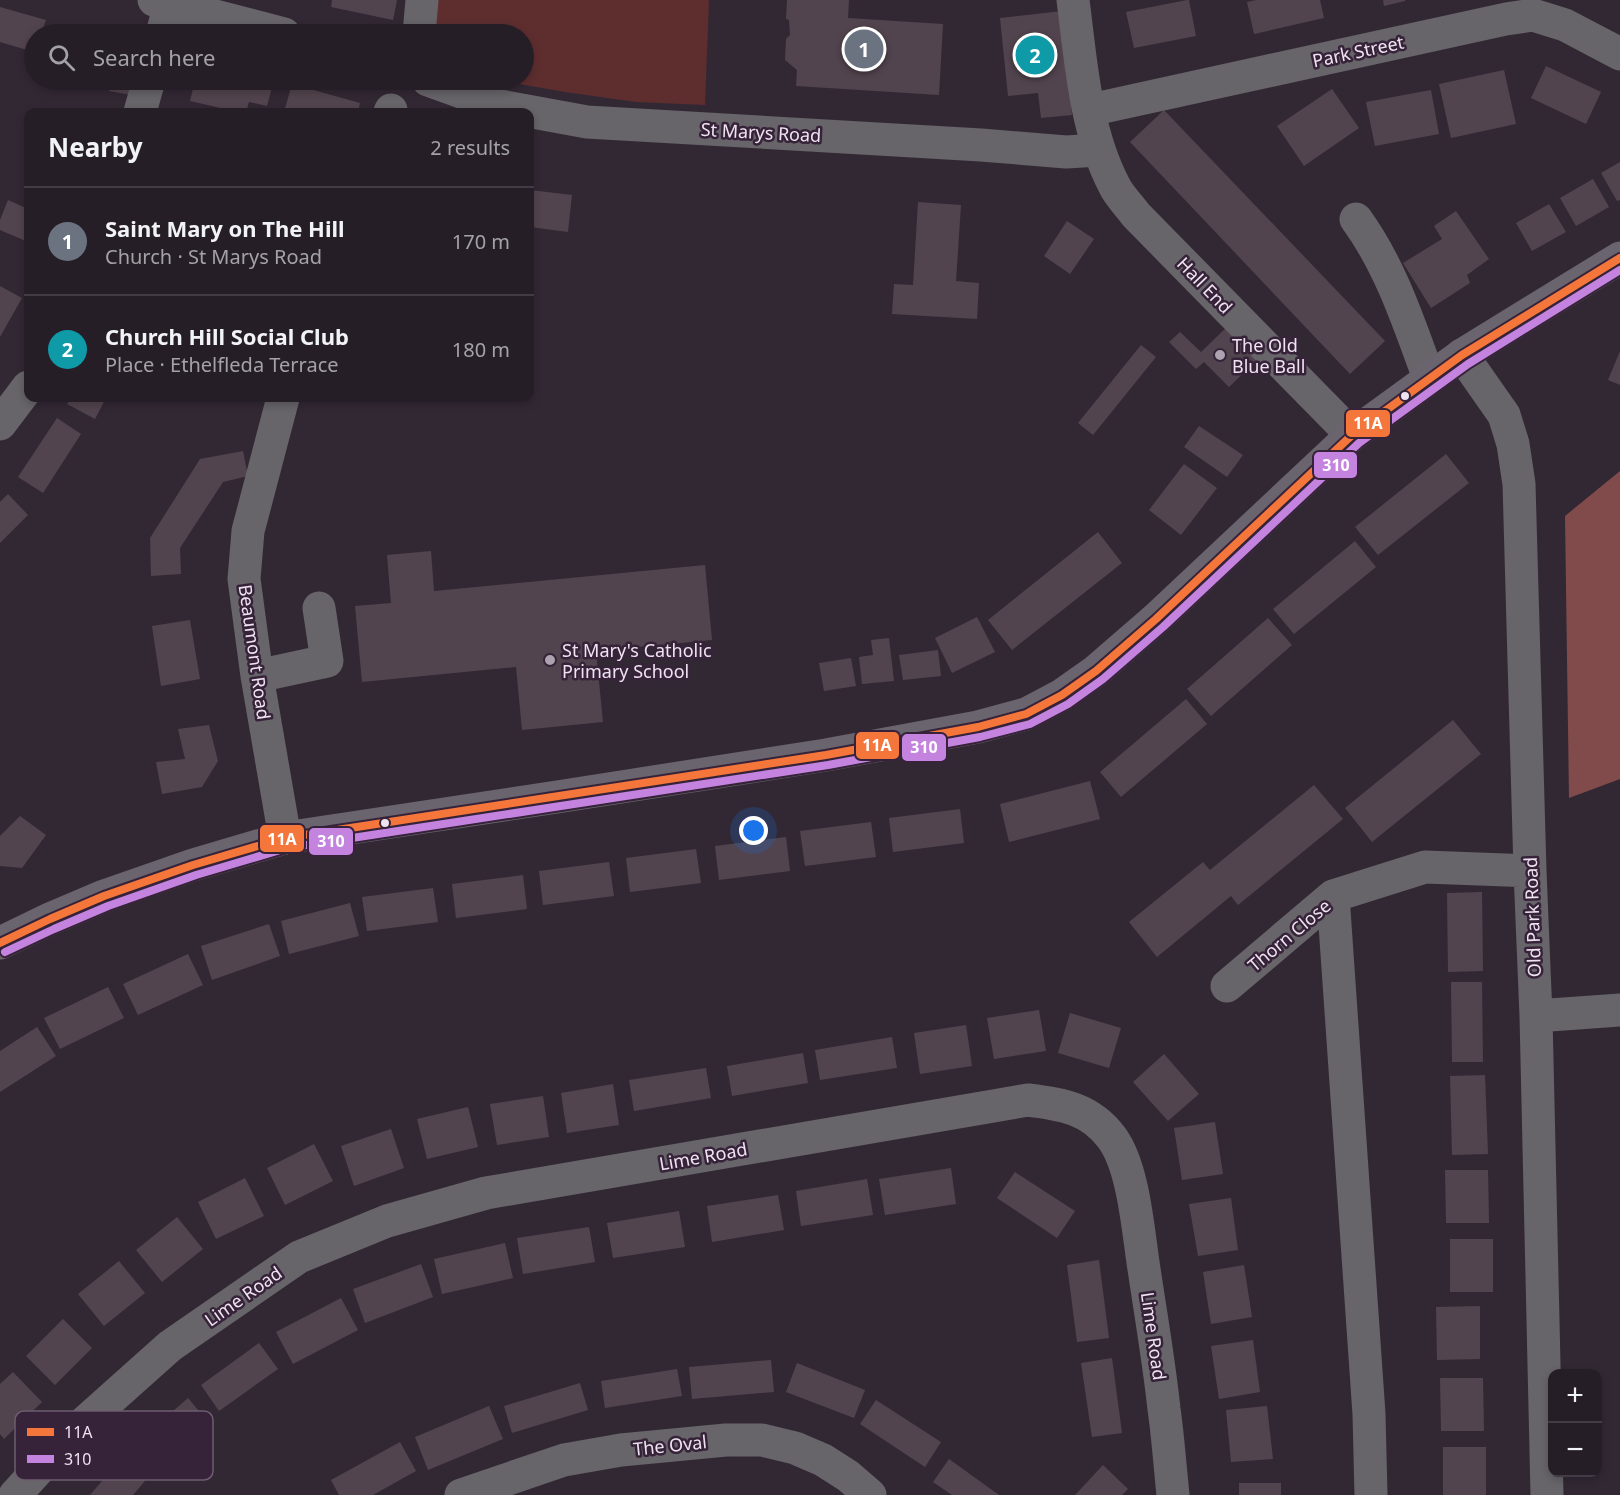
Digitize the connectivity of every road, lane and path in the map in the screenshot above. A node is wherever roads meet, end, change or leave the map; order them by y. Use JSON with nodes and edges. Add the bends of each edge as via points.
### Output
{"nodes":[{"id":1,"x":422,"y":0,"type":"edge"},
{"id":2,"x":1073,"y":0,"type":"edge"},
{"id":3,"x":162,"y":13,"type":"edge"},
{"id":4,"x":226,"y":24,"type":"edge"},
{"id":5,"x":420,"y":24,"type":"edge"},
{"id":6,"x":1620,"y":54,"type":"edge"},
{"id":7,"x":146,"y":90,"type":"edge"},
{"id":8,"x":456,"y":90,"type":"edge"},
{"id":9,"x":141,"y":108,"type":"edge"},
{"id":10,"x":511,"y":108,"type":"edge"},
{"id":11,"x":1090,"y":110,"type":"junction"},
{"id":12,"x":534,"y":112,"type":"edge"},
{"id":13,"x":1099,"y":150,"type":"junction"},
{"id":14,"x":1356,"y":219,"type":"dead end"},
{"id":15,"x":1620,"y":258,"type":"edge"},
{"id":16,"x":1462,"y":355,"type":"junction"},
{"id":17,"x":1429,"y":378,"type":"junction"},
{"id":18,"x":24,"y":392,"type":"edge"},
{"id":19,"x":282,"y":402,"type":"edge"},
{"id":20,"x":0,"y":424,"type":"edge"},
{"id":21,"x":1352,"y":435,"type":"junction"},
{"id":22,"x":319,"y":608,"type":"dead end"},
{"id":23,"x":257,"y":676,"type":"junction"},
{"id":24,"x":285,"y":838,"type":"junction"},
{"id":25,"x":1530,"y":872,"type":"junction"},
{"id":26,"x":1333,"y":896,"type":"junction"},
{"id":27,"x":0,"y":943,"type":"edge"},
{"id":28,"x":1227,"y":987,"type":"dead end"},
{"id":29,"x":1536,"y":1016,"type":"junction"},
{"id":30,"x":1620,"y":1019,"type":"edge"},
{"id":31,"x":97,"y":1411,"type":"edge"},
{"id":32,"x":29,"y":1480,"type":"edge"},
{"id":33,"x":15,"y":1495,"type":"edge"},
{"id":34,"x":461,"y":1495,"type":"edge"},
{"id":35,"x":870,"y":1495,"type":"edge"},
{"id":36,"x":1173,"y":1495,"type":"edge"},
{"id":37,"x":1371,"y":1495,"type":"edge"},
{"id":38,"x":1547,"y":1495,"type":"edge"}],
"edges":[{"from":1,"to":5,"type":"street"},
{"from":2,"to":11,"type":"street","name":"Hall End"},
{"from":3,"to":4,"type":"street"},
{"from":6,"to":11,"type":"street","name":"Park Street","via":[[1565,25],[1533,15]]},
{"from":7,"to":9,"type":"street"},
{"from":8,"to":10,"type":"street","name":"St Marys Road"},
{"from":11,"to":13,"type":"street","name":"Hall End"},
{"from":12,"to":13,"type":"street","name":"St Marys Road","via":[[587,122],[1066,152]]},
{"from":13,"to":21,"type":"street","name":"Hall End","via":[[1115,187],[1136,215]]},
{"from":14,"to":17,"type":"street","via":[[1395,288]]},
{"from":15,"to":16,"type":"main road"},
{"from":16,"to":17,"type":"main road"},
{"from":16,"to":25,"type":"street","name":"Old Park Road","via":[[1504,415],[1519,484]]},
{"from":17,"to":21,"type":"main road"},
{"from":18,"to":20,"type":"street"},
{"from":19,"to":23,"type":"street","name":"Beaumont Road","via":[[248,531],[244,579]]},
{"from":21,"to":24,"type":"main road","via":[[1105,664],[1062,695],[1026,714],[978,727],[825,755]]},
{"from":22,"to":23,"type":"street","via":[[327,661]]},
{"from":23,"to":24,"type":"street","name":"Beaumont Road"},
{"from":24,"to":27,"type":"main road","via":[[104,896]]},
{"from":25,"to":26,"type":"street","name":"Thorn Close","via":[[1425,867]]},
{"from":25,"to":29,"type":"street","name":"Old Park Road"},
{"from":26,"to":28,"type":"street","name":"Thorn Close"},
{"from":26,"to":37,"type":"street","via":[[1369,1414]]},
{"from":29,"to":30,"type":"street"},
{"from":29,"to":38,"type":"street","name":"Old Park Road"},
{"from":31,"to":36,"type":"street","name":"Lime Road","via":[[170,1346],[299,1257],[387,1221],[486,1193],[1028,1100],[1079,1110],[1098,1122],[1123,1155],[1161,1386]]},
{"from":32,"to":33,"type":"street","name":"Lime Road"},
{"from":34,"to":35,"type":"street","name":"The Oval","via":[[564,1460],[621,1450],[762,1440],[823,1460]]}]}
